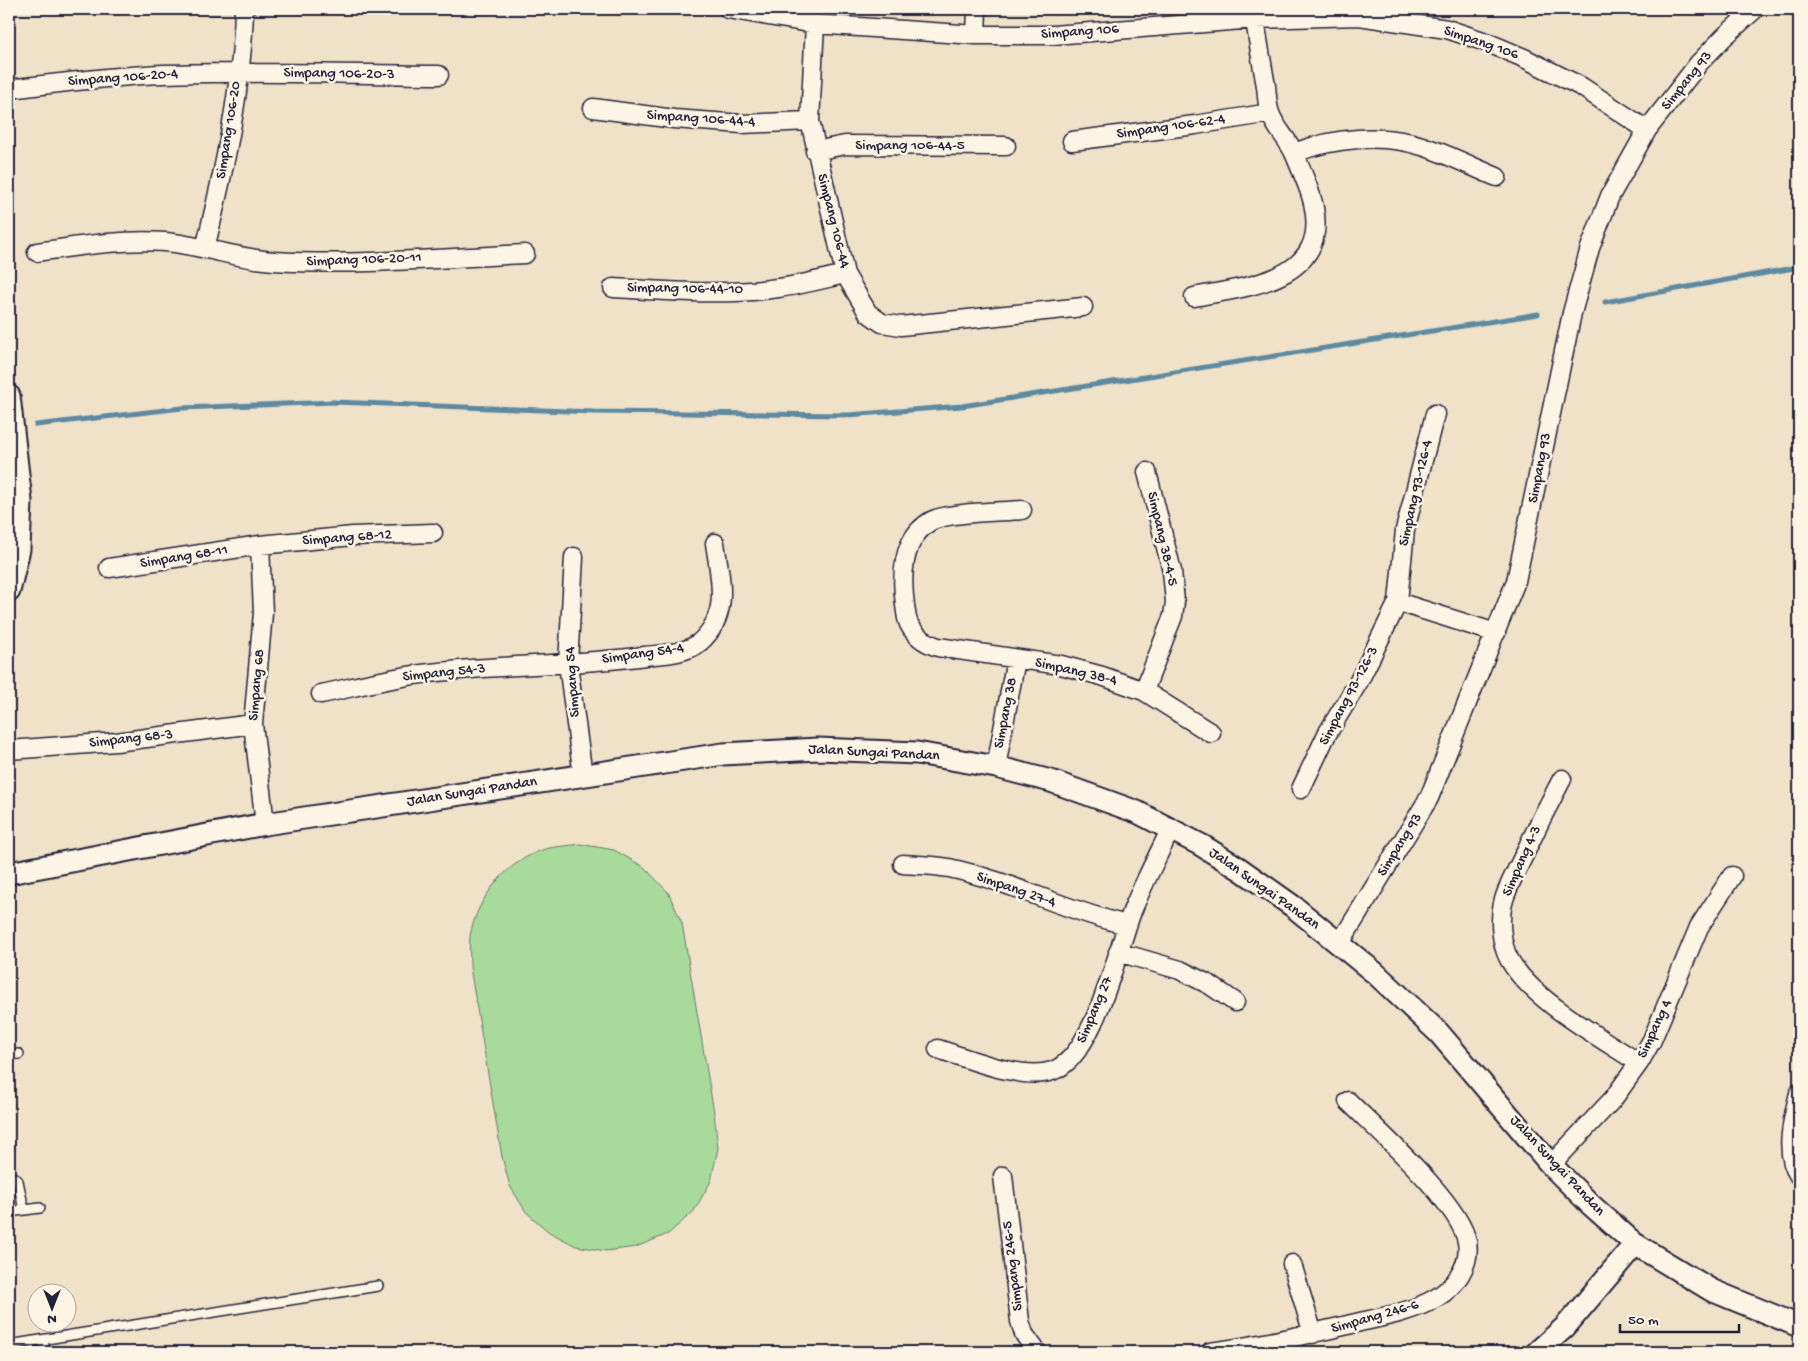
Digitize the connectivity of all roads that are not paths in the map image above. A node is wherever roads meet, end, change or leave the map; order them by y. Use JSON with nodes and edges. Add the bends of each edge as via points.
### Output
{"nodes":[{"id":1,"x":244,"y":9,"type":"edge"},
{"id":2,"x":728,"y":9,"type":"edge"},
{"id":3,"x":977,"y":9,"type":"edge"},
{"id":4,"x":1755,"y":9,"type":"edge"},
{"id":5,"x":1359,"y":12,"type":"edge"},
{"id":6,"x":1255,"y":19,"type":"junction"},
{"id":7,"x":815,"y":24,"type":"junction"},
{"id":8,"x":976,"y":35,"type":"junction"},
{"id":9,"x":238,"y":73,"type":"junction"},
{"id":10,"x":439,"y":75,"type":"dead end"},
{"id":11,"x":9,"y":89,"type":"edge"},
{"id":12,"x":593,"y":108,"type":"dead end"},
{"id":13,"x":1270,"y":113,"type":"junction"},
{"id":14,"x":810,"y":121,"type":"junction"},
{"id":15,"x":1647,"y":130,"type":"junction"},
{"id":16,"x":1072,"y":141,"type":"dead end"},
{"id":17,"x":1006,"y":146,"type":"dead end"},
{"id":18,"x":815,"y":151,"type":"junction"},
{"id":19,"x":1294,"y":153,"type":"junction"},
{"id":20,"x":1496,"y":178,"type":"dead end"},
{"id":21,"x":205,"y":249,"type":"junction"},
{"id":22,"x":37,"y":252,"type":"dead end"},
{"id":23,"x":524,"y":254,"type":"dead end"},
{"id":24,"x":846,"y":274,"type":"junction"},
{"id":25,"x":613,"y":288,"type":"dead end"},
{"id":26,"x":1194,"y":297,"type":"dead end"},
{"id":27,"x":1083,"y":307,"type":"dead end"},
{"id":28,"x":9,"y":396,"type":"edge"},
{"id":29,"x":1435,"y":414,"type":"dead end"},
{"id":30,"x":1147,"y":472,"type":"dead end"},
{"id":31,"x":1022,"y":510,"type":"dead end"},
{"id":32,"x":434,"y":533,"type":"dead end"},
{"id":33,"x":715,"y":542,"type":"dead end"},
{"id":34,"x":260,"y":545,"type":"junction"},
{"id":35,"x":574,"y":558,"type":"dead end"},
{"id":36,"x":108,"y":568,"type":"dead end"},
{"id":37,"x":9,"y":591,"type":"edge"},
{"id":38,"x":1398,"y":602,"type":"junction"},
{"id":39,"x":1496,"y":633,"type":"junction"},
{"id":40,"x":1016,"y":659,"type":"junction"},
{"id":41,"x":568,"y":664,"type":"junction"},
{"id":42,"x":1144,"y":691,"type":"junction"},
{"id":43,"x":321,"y":694,"type":"dead end"},
{"id":44,"x":253,"y":724,"type":"junction"},
{"id":45,"x":1211,"y":734,"type":"dead end"},
{"id":46,"x":9,"y":750,"type":"edge"},
{"id":47,"x":996,"y":767,"type":"junction"},
{"id":48,"x":582,"y":776,"type":"junction"},
{"id":49,"x":1562,"y":779,"type":"dead end"},
{"id":50,"x":1301,"y":789,"type":"dead end"},
{"id":51,"x":266,"y":824,"type":"junction"},
{"id":52,"x":1170,"y":830,"type":"junction"},
{"id":53,"x":903,"y":864,"type":"dead end"},
{"id":54,"x":9,"y":873,"type":"edge"},
{"id":55,"x":1732,"y":876,"type":"dead end"},
{"id":56,"x":1127,"y":925,"type":"junction"},
{"id":57,"x":1340,"y":943,"type":"junction"},
{"id":58,"x":1118,"y":952,"type":"junction"},
{"id":59,"x":1236,"y":1002,"type":"dead end"},
{"id":60,"x":938,"y":1049,"type":"dead end"},
{"id":61,"x":19,"y":1054,"type":"dead end"},
{"id":62,"x":9,"y":1055,"type":"edge"},
{"id":63,"x":1639,"y":1063,"type":"junction"},
{"id":64,"x":1799,"y":1093,"type":"edge"},
{"id":65,"x":1348,"y":1101,"type":"dead end"},
{"id":66,"x":1551,"y":1165,"type":"junction"},
{"id":67,"x":1003,"y":1176,"type":"dead end"},
{"id":68,"x":1799,"y":1176,"type":"edge"},
{"id":69,"x":9,"y":1178,"type":"edge"},
{"id":70,"x":40,"y":1208,"type":"dead end"},
{"id":71,"x":24,"y":1210,"type":"junction"},
{"id":72,"x":9,"y":1212,"type":"edge"},
{"id":73,"x":1635,"y":1244,"type":"junction"},
{"id":74,"x":1292,"y":1264,"type":"dead end"},
{"id":75,"x":378,"y":1286,"type":"dead end"},
{"id":76,"x":1799,"y":1326,"type":"edge"},
{"id":77,"x":1313,"y":1334,"type":"junction"},
{"id":78,"x":43,"y":1340,"type":"junction"},
{"id":79,"x":9,"y":1345,"type":"edge"},
{"id":80,"x":45,"y":1352,"type":"edge"},
{"id":81,"x":1036,"y":1352,"type":"edge"},
{"id":82,"x":1210,"y":1352,"type":"edge"},
{"id":83,"x":1537,"y":1352,"type":"edge"}],
"edges":[{"from":1,"to":9,"type":"street","name":"Simpang 106-20"},
{"from":2,"to":7,"type":"street","name":"Simpang 106"},
{"from":3,"to":8,"type":"street"},
{"from":4,"to":15,"type":"street","name":"Simpang 93","via":[[1699,63]]},
{"from":5,"to":6,"type":"street","name":"Simpang 106"},
{"from":5,"to":15,"type":"street","name":"Simpang 106","via":[[1447,29],[1524,58],[1582,88]]},
{"from":6,"to":8,"type":"street","name":"Simpang 106","via":[[1053,35]]},
{"from":6,"to":13,"type":"street"},
{"from":7,"to":8,"type":"street","name":"Simpang 106"},
{"from":7,"to":14,"type":"street","name":"Simpang 106-44"},
{"from":9,"to":10,"type":"street","name":"Simpang 106-20-3"},
{"from":9,"to":11,"type":"street","name":"Simpang 106-20-4","via":[[86,79]]},
{"from":9,"to":21,"type":"street","name":"Simpang 106-20","via":[[225,165]]},
{"from":12,"to":14,"type":"street","name":"Simpang 106-44-4","via":[[742,124]]},
{"from":13,"to":16,"type":"street","name":"Simpang 106-62-4"},
{"from":13,"to":19,"type":"street"},
{"from":14,"to":18,"type":"street","name":"Simpang 106-44"},
{"from":15,"to":39,"type":"street","name":"Simpang 93","via":[[1610,196],[1584,266],[1516,581]]},
{"from":17,"to":18,"type":"street","name":"Simpang 106-44-5","via":[[846,145]]},
{"from":18,"to":24,"type":"street","name":"Simpang 106-44"},
{"from":19,"to":20,"type":"street","via":[[1336,141],[1393,140],[1423,146]]},
{"from":19,"to":26,"type":"street","via":[[1314,208],[1313,242],[1305,256],[1295,267],[1266,283]]},
{"from":21,"to":22,"type":"street","name":"Simpang 106-20-11","via":[[166,242],[116,241]]},
{"from":21,"to":23,"type":"street","name":"Simpang 106-20-11","via":[[244,258],[301,262]]},
{"from":24,"to":25,"type":"street","name":"Simpang 106-44-10","via":[[785,287],[740,291]]},
{"from":24,"to":27,"type":"street","name":"Simpang 106-44","via":[[868,314],[891,325],[914,326]]},
{"from":28,"to":37,"type":"street","via":[[21,501],[19,549]]},
{"from":29,"to":38,"type":"street","name":"Simpang 93-126-4","via":[[1405,530]]},
{"from":30,"to":42,"type":"street","name":"Simpang 38-4-5","via":[[1172,571],[1175,602],[1173,616]]},
{"from":31,"to":40,"type":"street","name":"Simpang 38-4","via":[[945,516],[931,521],[914,536],[909,546],[903,578],[908,622],[920,638],[938,647]]},
{"from":32,"to":34,"type":"street","name":"Simpang 68-12","via":[[353,536]]},
{"from":33,"to":41,"type":"street","name":"Simpang 54-4","via":[[722,598],[715,622],[699,643],[687,650]]},
{"from":34,"to":36,"type":"street","name":"Simpang 68-11"},
{"from":34,"to":44,"type":"street","name":"Simpang 68","via":[[263,613]]},
{"from":35,"to":41,"type":"street","name":"Simpang 54"},
{"from":38,"to":39,"type":"street"},
{"from":38,"to":50,"type":"street","name":"Simpang 93-126-3"},
{"from":39,"to":57,"type":"street","name":"Simpang 93","via":[[1429,798]]},
{"from":40,"to":42,"type":"street","name":"Simpang 38-4","via":[[1102,676]]},
{"from":40,"to":47,"type":"street","name":"Simpang 38"},
{"from":41,"to":43,"type":"street","name":"Simpang 54-3","via":[[422,674]]},
{"from":41,"to":48,"type":"street","name":"Simpang 54"},
{"from":42,"to":45,"type":"street","name":"Simpang 38-4"},
{"from":44,"to":46,"type":"street","name":"Simpang 68-3","via":[[116,742]]},
{"from":44,"to":51,"type":"street","name":"Simpang 68"},
{"from":47,"to":48,"type":"street","name":"Jalan Sungai Pandan","via":[[917,753],[818,749],[723,754]]},
{"from":47,"to":52,"type":"street","name":"Jalan Sungai Pandan","via":[[1051,780],[1102,798]]},
{"from":48,"to":51,"type":"street","name":"Jalan Sungai Pandan"},
{"from":49,"to":63,"type":"street","name":"Simpang 4-3","via":[[1503,903],[1505,947],[1518,973],[1541,996]]},
{"from":51,"to":54,"type":"street","name":"Jalan Sungai Pandan"},
{"from":52,"to":56,"type":"street","name":"Simpang 27"},
{"from":52,"to":57,"type":"street","name":"Jalan Sungai Pandan","via":[[1240,869]]},
{"from":53,"to":56,"type":"street","name":"Simpang 27-4","via":[[948,868],[1099,919]]},
{"from":55,"to":63,"type":"street","name":"Simpang 4","via":[[1699,927],[1652,1040]]},
{"from":56,"to":58,"type":"street","name":"Simpang 27"},
{"from":57,"to":66,"type":"street","name":"Jalan Sungai Pandan","via":[[1438,1033]]},
{"from":58,"to":59,"type":"street","via":[[1180,970],[1210,984]]},
{"from":58,"to":60,"type":"street","name":"Simpang 27","via":[[1086,1038],[1065,1064],[1052,1071],[1028,1073]]},
{"from":61,"to":62,"type":"lane"},
{"from":63,"to":66,"type":"street","name":"Simpang 4","via":[[1612,1099]]},
{"from":64,"to":68,"type":"street","via":[[1791,1151]]},
{"from":65,"to":77,"type":"street","name":"Simpang 246-6","via":[[1443,1198],[1467,1240],[1468,1254],[1459,1277],[1435,1298],[1413,1308]]},
{"from":66,"to":73,"type":"street","name":"Jalan Sungai Pandan"},
{"from":67,"to":81,"type":"street","name":"Simpang 246-5","via":[[1020,1321]]},
{"from":69,"to":71,"type":"lane","via":[[18,1182]]},
{"from":70,"to":71,"type":"lane"},
{"from":71,"to":72,"type":"lane"},
{"from":73,"to":76,"type":"street","name":"Jalan Sungai Pandan","via":[[1711,1290]]},
{"from":73,"to":83,"type":"street","via":[[1565,1327]]},
{"from":74,"to":77,"type":"street"},
{"from":75,"to":78,"type":"lane"},
{"from":77,"to":82,"type":"street","name":"Simpang 246-6"},
{"from":78,"to":79,"type":"lane"},
{"from":78,"to":80,"type":"lane"}]}
